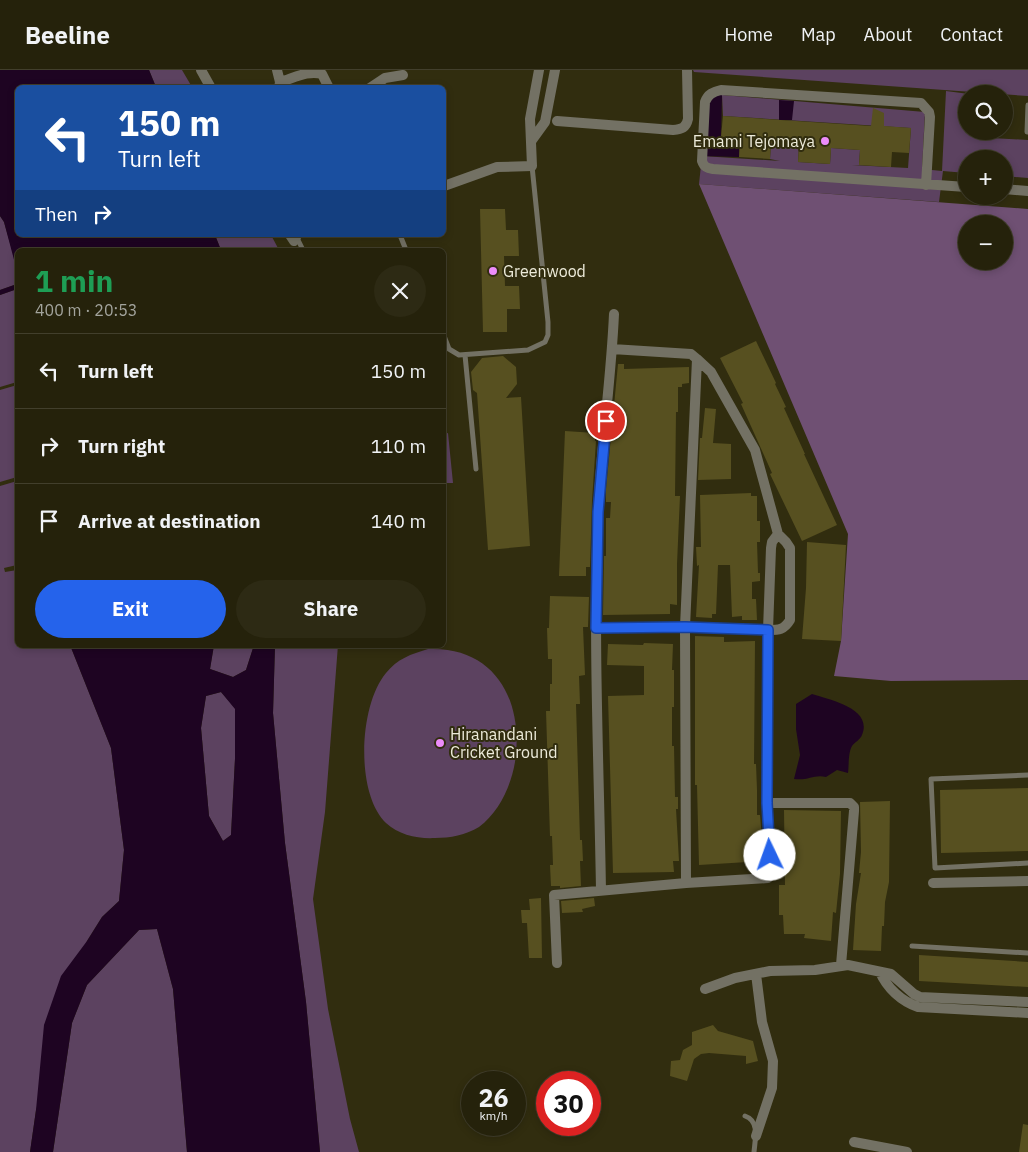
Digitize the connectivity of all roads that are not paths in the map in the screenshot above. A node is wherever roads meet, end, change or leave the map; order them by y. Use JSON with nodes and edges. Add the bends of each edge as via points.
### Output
{"nodes":[{"id":1,"x":202,"y":70,"type":"edge"},
{"id":2,"x":277,"y":70,"type":"edge"},
{"id":3,"x":539,"y":70,"type":"edge"},
{"id":4,"x":555,"y":70,"type":"edge"},
{"id":5,"x":687,"y":70,"type":"edge"},
{"id":6,"x":403,"y":75,"type":"dead end"},
{"id":7,"x":210,"y":85,"type":"edge"},
{"id":8,"x":280,"y":85,"type":"edge"},
{"id":9,"x":328,"y":85,"type":"edge"},
{"id":10,"x":374,"y":85,"type":"edge"},
{"id":11,"x":1028,"y":105,"type":"edge"},
{"id":12,"x":558,"y":121,"type":"dead end"},
{"id":13,"x":1028,"y":132,"type":"edge"},
{"id":14,"x":532,"y":140,"type":"junction"},
{"id":15,"x":532,"y":166,"type":"junction"},
{"id":16,"x":446,"y":185,"type":"edge"},
{"id":17,"x":926,"y":185,"type":"junction"},
{"id":18,"x":958,"y":187,"type":"edge"},
{"id":19,"x":1013,"y":190,"type":"edge"},
{"id":20,"x":1028,"y":191,"type":"edge"},
{"id":21,"x":294,"y":237,"type":"edge"},
{"id":22,"x":302,"y":248,"type":"edge"},
{"id":23,"x":614,"y":314,"type":"dead end"},
{"id":24,"x":446,"y":341,"type":"edge"},
{"id":25,"x":612,"y":349,"type":"junction"},
{"id":26,"x":466,"y":355,"type":"junction"},
{"id":27,"x":697,"y":359,"type":"junction"},
{"id":28,"x":476,"y":468,"type":"dead end"},
{"id":29,"x":778,"y":534,"type":"junction"},
{"id":30,"x":685,"y":627,"type":"junction"},
{"id":31,"x":596,"y":628,"type":"junction"},
{"id":32,"x":768,"y":630,"type":"junction"},
{"id":33,"x":1028,"y":775,"type":"edge"},
{"id":34,"x":767,"y":803,"type":"junction"},
{"id":35,"x":1028,"y":863,"type":"edge"},
{"id":36,"x":1028,"y":880,"type":"edge"},
{"id":37,"x":686,"y":883,"type":"junction"},
{"id":38,"x":933,"y":883,"type":"dead end"},
{"id":39,"x":601,"y":891,"type":"junction"},
{"id":40,"x":912,"y":946,"type":"dead end"},
{"id":41,"x":1028,"y":953,"type":"edge"},
{"id":42,"x":557,"y":963,"type":"dead end"},
{"id":43,"x":842,"y":965,"type":"junction"},
{"id":44,"x":756,"y":974,"type":"junction"},
{"id":45,"x":704,"y":989,"type":"dead end"},
{"id":46,"x":1026,"y":1008,"type":"edge"},
{"id":47,"x":745,"y":1116,"type":"dead end"},
{"id":48,"x":756,"y":1136,"type":"junction"},
{"id":49,"x":854,"y":1142,"type":"dead end"},
{"id":50,"x":754,"y":1152,"type":"edge"},
{"id":51,"x":907,"y":1152,"type":"edge"}],
"edges":[{"from":1,"to":7,"type":"street"},
{"from":2,"to":8,"type":"street"},
{"from":3,"to":14,"type":"street","via":[[530,118]]},
{"from":4,"to":14,"type":"street","via":[[545,122]]},
{"from":5,"to":12,"type":"street","via":[[688,118],[684,128],[672,130]]},
{"from":6,"to":10,"type":"street","via":[[385,78]]},
{"from":8,"to":9,"type":"street","via":[[317,73],[322,74]]},
{"from":11,"to":13,"type":"lane"},
{"from":14,"to":15,"type":"street"},
{"from":15,"to":16,"type":"street","via":[[497,167]]},
{"from":15,"to":26,"type":"lane","via":[[548,335],[545,342],[528,350]]},
{"from":17,"to":17,"type":"street","via":[[708,168],[702,161],[707,97],[721,90],[920,103],[930,117]]},
{"from":17,"to":18,"type":"street"},
{"from":19,"to":20,"type":"street"},
{"from":21,"to":22,"type":"lane"},
{"from":23,"to":25,"type":"street"},
{"from":24,"to":26,"type":"lane","via":[[453,352]]},
{"from":25,"to":27,"type":"street","via":[[691,354]]},
{"from":25,"to":31,"type":"street","via":[[598,512]]},
{"from":26,"to":28,"type":"lane"},
{"from":27,"to":29,"type":"street","via":[[711,372],[755,450]]},
{"from":27,"to":30,"type":"street"},
{"from":29,"to":32,"type":"street","via":[[771,548]]},
{"from":29,"to":32,"type":"street","via":[[790,548],[790,620],[781,630]]},
{"from":30,"to":31,"type":"street"},
{"from":30,"to":32,"type":"street"},
{"from":30,"to":37,"type":"street"},
{"from":31,"to":39,"type":"street"},
{"from":32,"to":34,"type":"street"},
{"from":33,"to":35,"type":"lane","via":[[931,779],[936,868]]},
{"from":34,"to":37,"type":"street","via":[[768,878]]},
{"from":34,"to":43,"type":"street","via":[[850,803],[854,807]]},
{"from":36,"to":38,"type":"street"},
{"from":37,"to":39,"type":"street"},
{"from":39,"to":42,"type":"street","via":[[554,895]]},
{"from":40,"to":41,"type":"lane"},
{"from":43,"to":44,"type":"street"},
{"from":43,"to":46,"type":"street","via":[[880,972],[886,984],[918,1008]]},
{"from":44,"to":45,"type":"street"},
{"from":44,"to":48,"type":"street","via":[[762,1022],[773,1061],[772,1088]]},
{"from":47,"to":48,"type":"lane","via":[[750,1117],[754,1124]]},
{"from":48,"to":50,"type":"lane"},
{"from":49,"to":51,"type":"street"}]}
